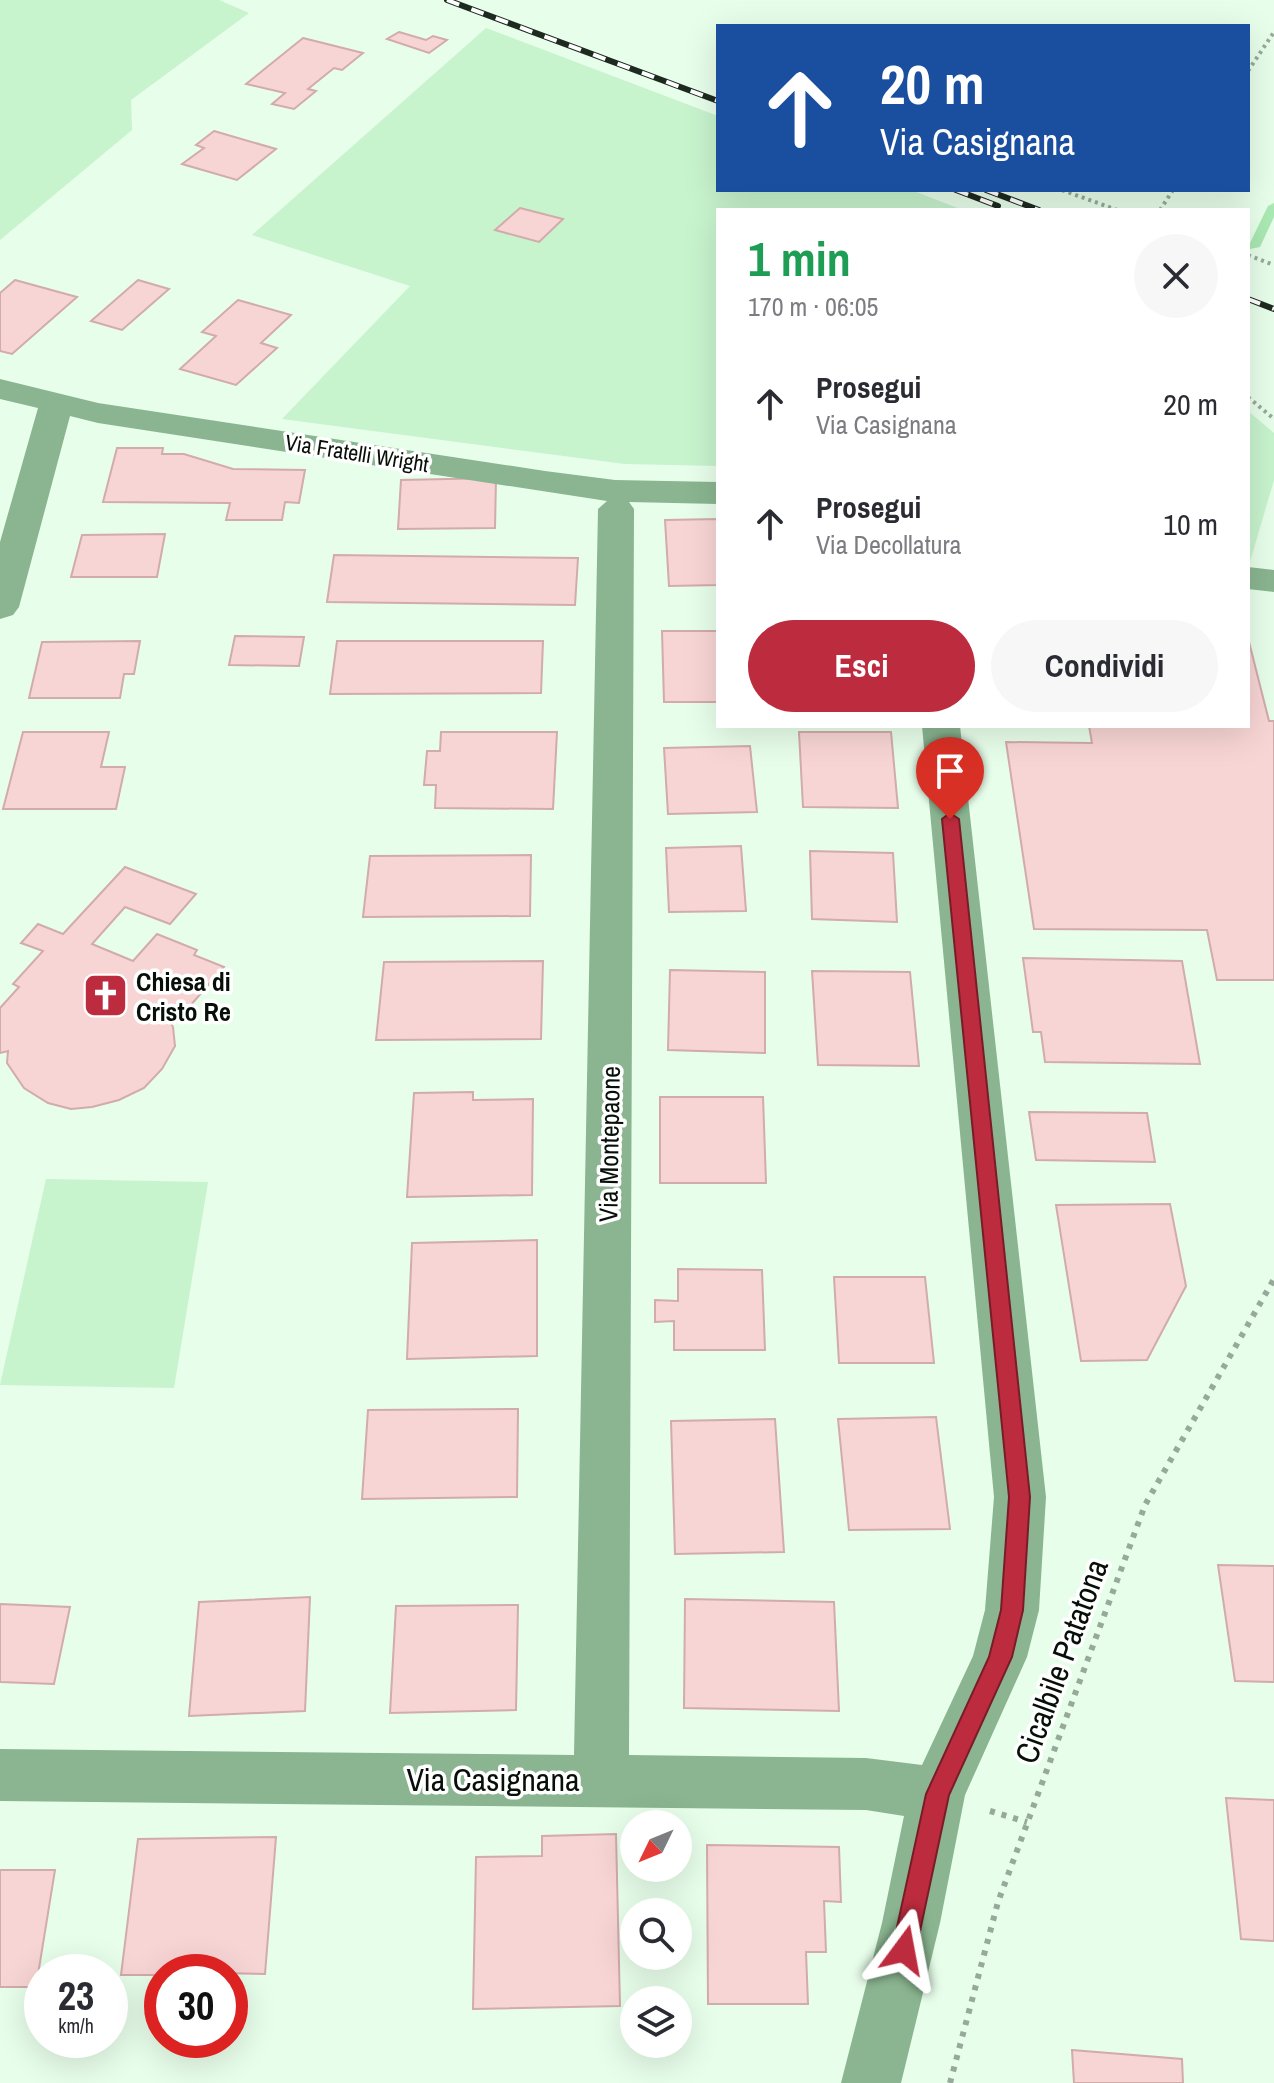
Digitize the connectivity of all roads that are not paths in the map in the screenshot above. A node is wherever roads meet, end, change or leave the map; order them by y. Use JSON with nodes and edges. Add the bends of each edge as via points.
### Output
{"nodes":[{"id":1,"x":0,"y":389,"type":"edge"},
{"id":2,"x":56,"y":405,"type":"junction"},
{"id":3,"x":716,"y":493,"type":"edge"},
{"id":4,"x":616,"y":509,"type":"dead end"},
{"id":5,"x":1250,"y":578,"type":"edge"},
{"id":6,"x":1274,"y":581,"type":"edge"},
{"id":7,"x":0,"y":607,"type":"edge"},
{"id":8,"x":941,"y":728,"type":"edge"},
{"id":9,"x":947,"y":1772,"type":"junction"},
{"id":10,"x":0,"y":1775,"type":"edge"},
{"id":11,"x":601,"y":1780,"type":"junction"},
{"id":12,"x":871,"y":2083,"type":"edge"}],
"edges":[{"from":1,"to":2,"type":"street","name":"Via Fratelli Wright"},
{"from":2,"to":3,"type":"street","name":"Via Fratelli Wright","via":[[580,487]]},
{"from":2,"to":7,"type":"street"},
{"from":4,"to":11,"type":"street","name":"Via Montepaone"},
{"from":5,"to":6,"type":"street"},
{"from":8,"to":9,"type":"street","via":[[1020,1497],[1012,1610],[1000,1657]]},
{"from":9,"to":11,"type":"street","name":"Via Casignana","via":[[866,1784]]},
{"from":9,"to":12,"type":"street"},
{"from":10,"to":11,"type":"street","name":"Via Casignana"}]}
